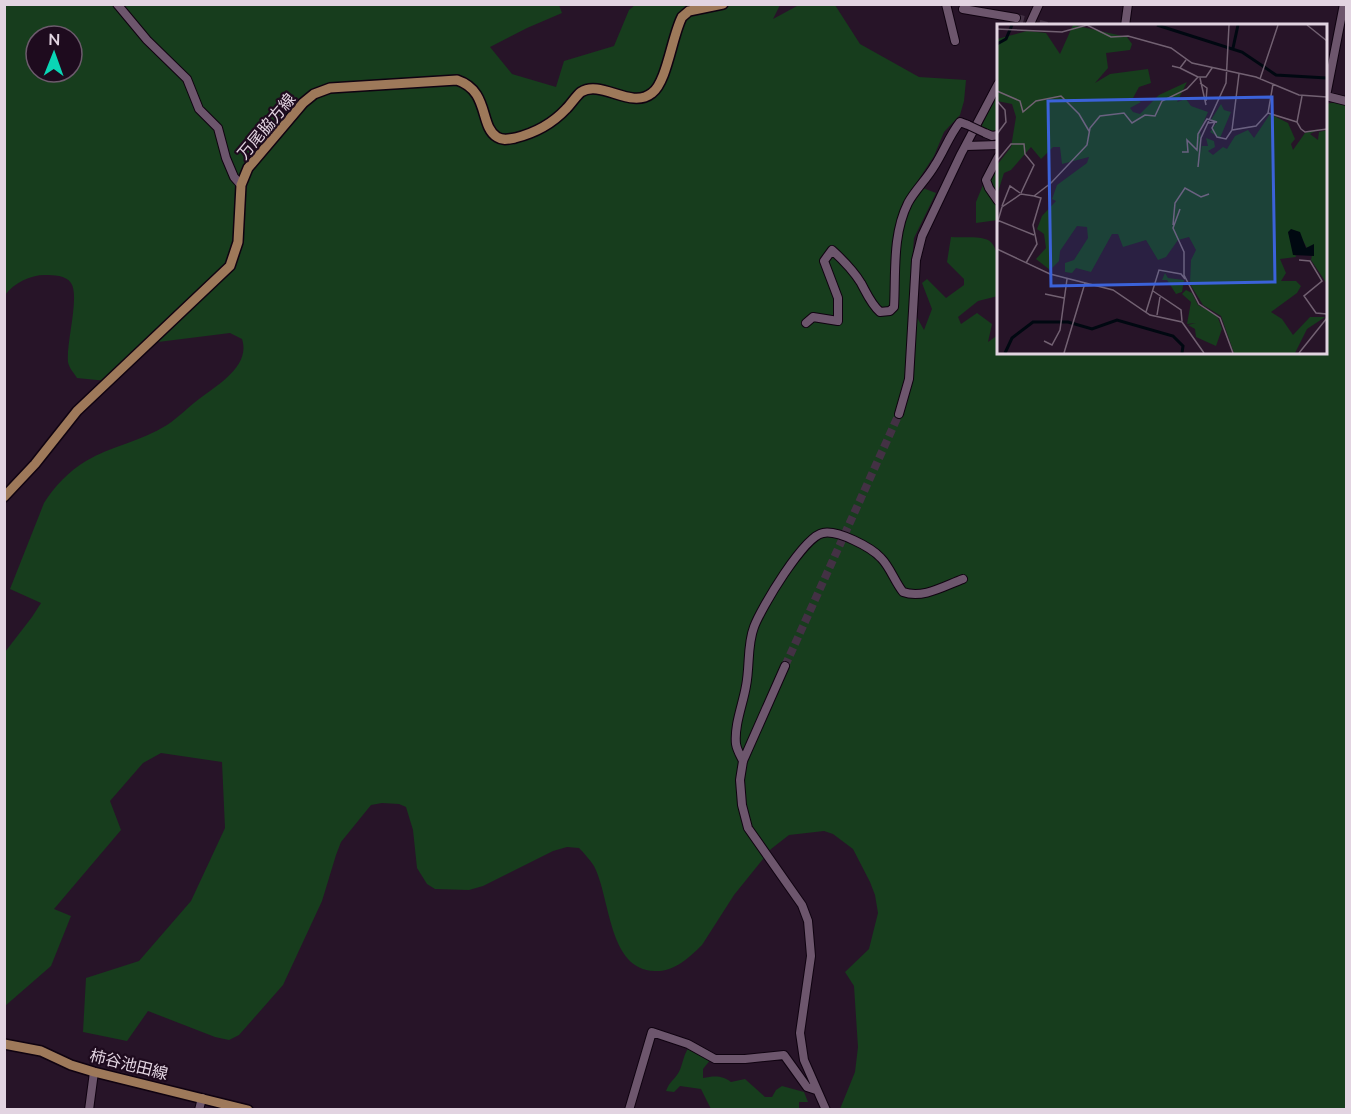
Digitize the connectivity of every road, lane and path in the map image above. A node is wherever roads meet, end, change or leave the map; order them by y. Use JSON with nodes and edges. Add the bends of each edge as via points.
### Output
{"nodes":[{"id":1,"x":117,"y":4,"type":"edge"},
{"id":2,"x":723,"y":4,"type":"edge"},
{"id":3,"x":946,"y":4,"type":"edge"},
{"id":4,"x":1039,"y":4,"type":"edge"},
{"id":5,"x":1128,"y":4,"type":"edge"},
{"id":6,"x":1344,"y":4,"type":"edge"},
{"id":7,"x":963,"y":7,"type":"edge"},
{"id":8,"x":1017,"y":18,"type":"tunnel mouth"},
{"id":9,"x":951,"y":20,"type":"junction"},
{"id":10,"x":1030,"y":24,"type":"edge"},
{"id":11,"x":1125,"y":24,"type":"edge"},
{"id":12,"x":955,"y":41,"type":"dead end"},
{"id":13,"x":997,"y":88,"type":"edge"},
{"id":14,"x":1327,"y":91,"type":"edge"},
{"id":15,"x":1327,"y":96,"type":"edge"},
{"id":16,"x":1347,"y":101,"type":"edge"},
{"id":17,"x":997,"y":135,"type":"edge"},
{"id":18,"x":997,"y":145,"type":"edge"},
{"id":19,"x":966,"y":146,"type":"junction"},
{"id":20,"x":997,"y":161,"type":"edge"},
{"id":21,"x":242,"y":185,"type":"junction"},
{"id":22,"x":997,"y":198,"type":"edge"},
{"id":23,"x":806,"y":322,"type":"dead end"},
{"id":24,"x":899,"y":414,"type":"tunnel mouth"},
{"id":25,"x":4,"y":497,"type":"edge"},
{"id":26,"x":963,"y":579,"type":"dead end"},
{"id":27,"x":785,"y":666,"type":"tunnel mouth"},
{"id":28,"x":743,"y":761,"type":"junction"},
{"id":29,"x":4,"y":1044,"type":"edge"},
{"id":30,"x":94,"y":1072,"type":"junction"},
{"id":31,"x":816,"y":1090,"type":"junction"},
{"id":32,"x":202,"y":1098,"type":"junction"},
{"id":33,"x":89,"y":1110,"type":"edge"},
{"id":34,"x":199,"y":1110,"type":"edge"},
{"id":35,"x":248,"y":1110,"type":"edge"},
{"id":36,"x":628,"y":1110,"type":"edge"},
{"id":37,"x":826,"y":1110,"type":"edge"}],
"edges":[{"from":1,"to":21,"type":"street","via":[[187,79],[199,109],[218,128],[226,158]]},
{"from":2,"to":21,"type":"main road","name":"万尾脇方線","via":[[689,11],[682,17],[660,84],[652,93],[638,98],[593,90],[582,92],[557,119],[540,130],[505,140],[496,137],[475,92],[457,80],[330,88],[315,94],[285,122],[248,168]]},
{"from":3,"to":9,"type":"street"},
{"from":4,"to":10,"type":"street"},
{"from":5,"to":11,"type":"street"},
{"from":6,"to":14,"type":"street"},
{"from":7,"to":8,"type":"street"},
{"from":7,"to":9,"type":"street"},
{"from":9,"to":12,"type":"street"},
{"from":13,"to":19,"type":"street"},
{"from":15,"to":16,"type":"street"},
{"from":17,"to":23,"type":"street","bridge":true,"via":[[960,122],[946,141],[904,213],[897,241],[894,307],[890,311],[880,312],[874,306],[844,260],[832,250],[824,261],[838,298],[838,321],[813,317]]},
{"from":18,"to":19,"type":"street"},
{"from":19,"to":24,"type":"street","via":[[922,236],[916,260],[909,378]]},
{"from":20,"to":22,"type":"street","via":[[987,180]]},
{"from":21,"to":25,"type":"main road","name":"万尾脇方線","via":[[238,242],[230,266],[77,411]]},
{"from":26,"to":28,"type":"street","via":[[913,596],[903,592],[875,553],[838,534],[815,536],[770,595],[753,630],[736,745]]},
{"from":27,"to":28,"type":"street"},
{"from":28,"to":31,"type":"street","via":[[740,780],[748,828],[802,905],[808,921],[811,956],[800,1033],[804,1060]]},
{"from":29,"to":30,"type":"main road","name":"柿谷池田線","via":[[41,1051]]},
{"from":30,"to":32,"type":"main road","name":"柿谷池田線"},
{"from":30,"to":33,"type":"street"},
{"from":31,"to":36,"type":"street","via":[[807,1087],[784,1055],[715,1059],[688,1044],[652,1032]]},
{"from":31,"to":37,"type":"street"},
{"from":32,"to":34,"type":"street"},
{"from":32,"to":35,"type":"main road","name":"柿谷池田線"}]}
